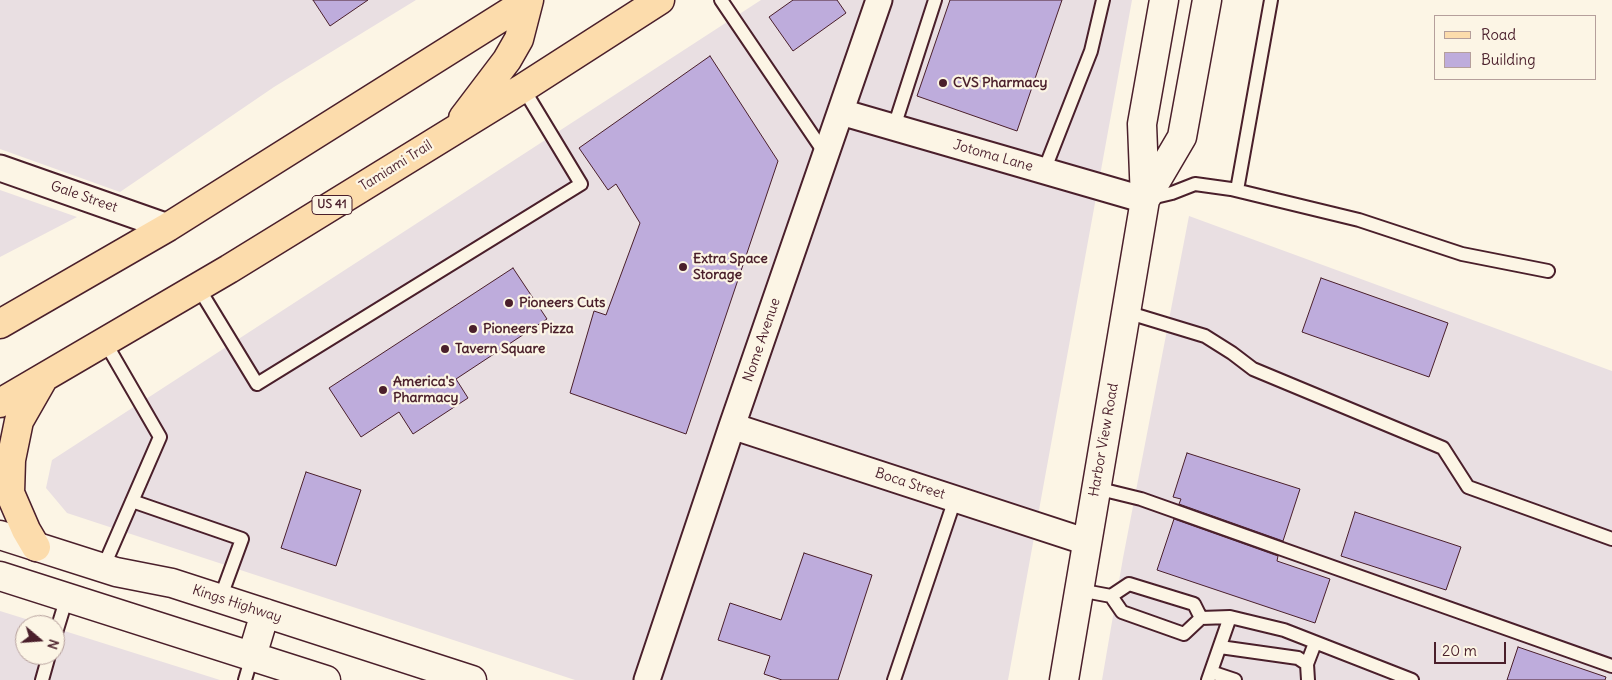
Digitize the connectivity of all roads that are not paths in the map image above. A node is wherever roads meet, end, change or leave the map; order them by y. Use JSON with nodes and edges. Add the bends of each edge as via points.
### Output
{"nodes":[{"id":1,"x":529,"y":0,"type":"edge"},
{"id":2,"x":660,"y":0,"type":"edge"},
{"id":3,"x":721,"y":0,"type":"edge"},
{"id":4,"x":879,"y":0,"type":"edge"},
{"id":5,"x":935,"y":0,"type":"edge"},
{"id":6,"x":1103,"y":0,"type":"edge"},
{"id":7,"x":1164,"y":0,"type":"edge"},
{"id":8,"x":1207,"y":0,"type":"edge"},
{"id":9,"x":1272,"y":0,"type":"edge"},
{"id":10,"x":522,"y":88,"type":"junction"},
{"id":11,"x":842,"y":112,"type":"junction"},
{"id":12,"x":894,"y":127,"type":"junction"},
{"id":13,"x":452,"y":131,"type":"junction"},
{"id":14,"x":826,"y":156,"type":"junction"},
{"id":15,"x":0,"y":168,"type":"edge"},
{"id":16,"x":1044,"y":171,"type":"junction"},
{"id":17,"x":1237,"y":190,"type":"junction"},
{"id":18,"x":1145,"y":200,"type":"junction"},
{"id":19,"x":168,"y":227,"type":"junction"},
{"id":20,"x":1548,"y":271,"type":"dead end"},
{"id":21,"x":198,"y":287,"type":"junction"},
{"id":22,"x":1126,"y":312,"type":"junction"},
{"id":23,"x":0,"y":324,"type":"edge"},
{"id":24,"x":105,"y":342,"type":"junction"},
{"id":25,"x":44,"y":378,"type":"junction"},
{"id":26,"x":0,"y":403,"type":"edge"},
{"id":27,"x":732,"y":426,"type":"junction"},
{"id":28,"x":1096,"y":488,"type":"junction"},
{"id":29,"x":955,"y":499,"type":"junction"},
{"id":30,"x":132,"y":501,"type":"junction"},
{"id":31,"x":0,"y":535,"type":"edge"},
{"id":32,"x":1612,"y":539,"type":"edge"},
{"id":33,"x":1087,"y":542,"type":"junction"},
{"id":34,"x":36,"y":547,"type":"junction"},
{"id":35,"x":103,"y":568,"type":"junction"},
{"id":36,"x":0,"y":576,"type":"edge"},
{"id":37,"x":1079,"y":590,"type":"junction"},
{"id":38,"x":1111,"y":596,"type":"junction"},
{"id":39,"x":67,"y":597,"type":"junction"},
{"id":40,"x":220,"y":599,"type":"junction"},
{"id":41,"x":265,"y":613,"type":"junction"},
{"id":42,"x":61,"y":615,"type":"edge"},
{"id":43,"x":1230,"y":616,"type":"junction"},
{"id":44,"x":1200,"y":618,"type":"junction"},
{"id":45,"x":1315,"y":643,"type":"junction"},
{"id":46,"x":1220,"y":646,"type":"junction"},
{"id":47,"x":1308,"y":664,"type":"junction"},
{"id":48,"x":46,"y":665,"type":"edge"},
{"id":49,"x":1612,"y":666,"type":"edge"},
{"id":50,"x":248,"y":668,"type":"edge"},
{"id":51,"x":1210,"y":676,"type":"edge"},
{"id":52,"x":1388,"y":676,"type":"edge"},
{"id":53,"x":42,"y":680,"type":"edge"},
{"id":54,"x":326,"y":680,"type":"edge"},
{"id":55,"x":472,"y":680,"type":"edge"},
{"id":56,"x":648,"y":680,"type":"edge"},
{"id":57,"x":894,"y":680,"type":"edge"},
{"id":58,"x":1064,"y":680,"type":"edge"},
{"id":59,"x":1235,"y":680,"type":"edge"},
{"id":60,"x":1308,"y":680,"type":"edge"},
{"id":61,"x":1412,"y":680,"type":"edge"}],
"edges":[{"from":1,"to":13,"type":"main road","via":[[519,39],[507,60]]},
{"from":1,"to":19,"type":"main road"},
{"from":2,"to":10,"type":"main road","name":"Tamiami Trail","number":"US 41"},
{"from":3,"to":14,"type":"lane"},
{"from":4,"to":11,"type":"street","name":"Nome Avenue"},
{"from":5,"to":12,"type":"lane"},
{"from":6,"to":16,"type":"lane","via":[[1091,50]]},
{"from":7,"to":18,"type":"main road","name":"Harbor View Road","via":[[1142,124]]},
{"from":8,"to":18,"type":"main road","name":"Harbor View Road","via":[[1182,137]]},
{"from":9,"to":17,"type":"lane"},
{"from":10,"to":13,"type":"main road","name":"Tamiami Trail","number":"US 41"},
{"from":10,"to":21,"type":"lane","via":[[581,184],[257,384]]},
{"from":11,"to":12,"type":"street","name":"Jotoma Lane"},
{"from":11,"to":14,"type":"street","name":"Nome Avenue"},
{"from":12,"to":16,"type":"street","name":"Jotoma Lane"},
{"from":13,"to":21,"type":"main road","name":"Tamiami Trail","number":"US 41"},
{"from":14,"to":27,"type":"street","name":"Nome Avenue"},
{"from":15,"to":19,"type":"street","name":"Gale Street"},
{"from":16,"to":18,"type":"street","name":"Jotoma Lane"},
{"from":17,"to":18,"type":"lane","via":[[1194,184]]},
{"from":17,"to":20,"type":"lane","via":[[1359,220],[1462,254]]},
{"from":18,"to":22,"type":"main road","name":"Harbor View Road"},
{"from":19,"to":23,"type":"main road"},
{"from":21,"to":24,"type":"main road","name":"Tamiami Trail","number":"US 41"},
{"from":22,"to":28,"type":"main road","name":"Harbor View Road"},
{"from":22,"to":32,"type":"lane","via":[[1205,336],[1253,369],[1443,448],[1468,487]]},
{"from":24,"to":25,"type":"main road","name":"Tamiami Trail","number":"US 41"},
{"from":24,"to":30,"type":"lane","via":[[160,437]]},
{"from":25,"to":26,"type":"main road","name":"Tamiami Trail","number":"US 41"},
{"from":25,"to":34,"type":"main road","via":[[19,421],[11,460],[10,492]]},
{"from":27,"to":29,"type":"street","name":"Boca Street"},
{"from":27,"to":56,"type":"street","name":"Nome Avenue"},
{"from":28,"to":33,"type":"main road","name":"Harbor View Road"},
{"from":28,"to":49,"type":"lane","via":[[1141,500]]},
{"from":29,"to":33,"type":"street","name":"Boca Street"},
{"from":29,"to":57,"type":"lane"},
{"from":30,"to":35,"type":"lane"},
{"from":30,"to":40,"type":"lane","via":[[242,539]]},
{"from":31,"to":34,"type":"main road","name":"Kings Highway"},
{"from":33,"to":37,"type":"main road","name":"Harbor View Road"},
{"from":34,"to":35,"type":"main road","name":"Kings Highway"},
{"from":35,"to":40,"type":"main road","name":"Kings Highway","via":[[172,583]]},
{"from":36,"to":39,"type":"main road"},
{"from":37,"to":38,"type":"lane"},
{"from":37,"to":58,"type":"main road","name":"Harbor View Road"},
{"from":38,"to":44,"type":"lane","via":[[1129,584],[1194,604]]},
{"from":38,"to":44,"type":"lane","via":[[1122,612],[1184,634]]},
{"from":39,"to":42,"type":"lane"},
{"from":39,"to":50,"type":"main road"},
{"from":40,"to":41,"type":"main road","name":"Kings Highway"},
{"from":41,"to":50,"type":"main road"},
{"from":41,"to":55,"type":"main road","name":"Kings Highway"},
{"from":43,"to":44,"type":"lane"},
{"from":43,"to":45,"type":"lane","via":[[1284,630]]},
{"from":43,"to":46,"type":"lane"},
{"from":45,"to":47,"type":"lane"},
{"from":45,"to":52,"type":"lane"},
{"from":46,"to":47,"type":"lane","via":[[1298,658]]},
{"from":46,"to":51,"type":"lane"},
{"from":47,"to":60,"type":"lane"},
{"from":48,"to":53,"type":"lane"},
{"from":50,"to":54,"type":"main road"},
{"from":51,"to":59,"type":"lane"},
{"from":52,"to":61,"type":"lane"}]}
